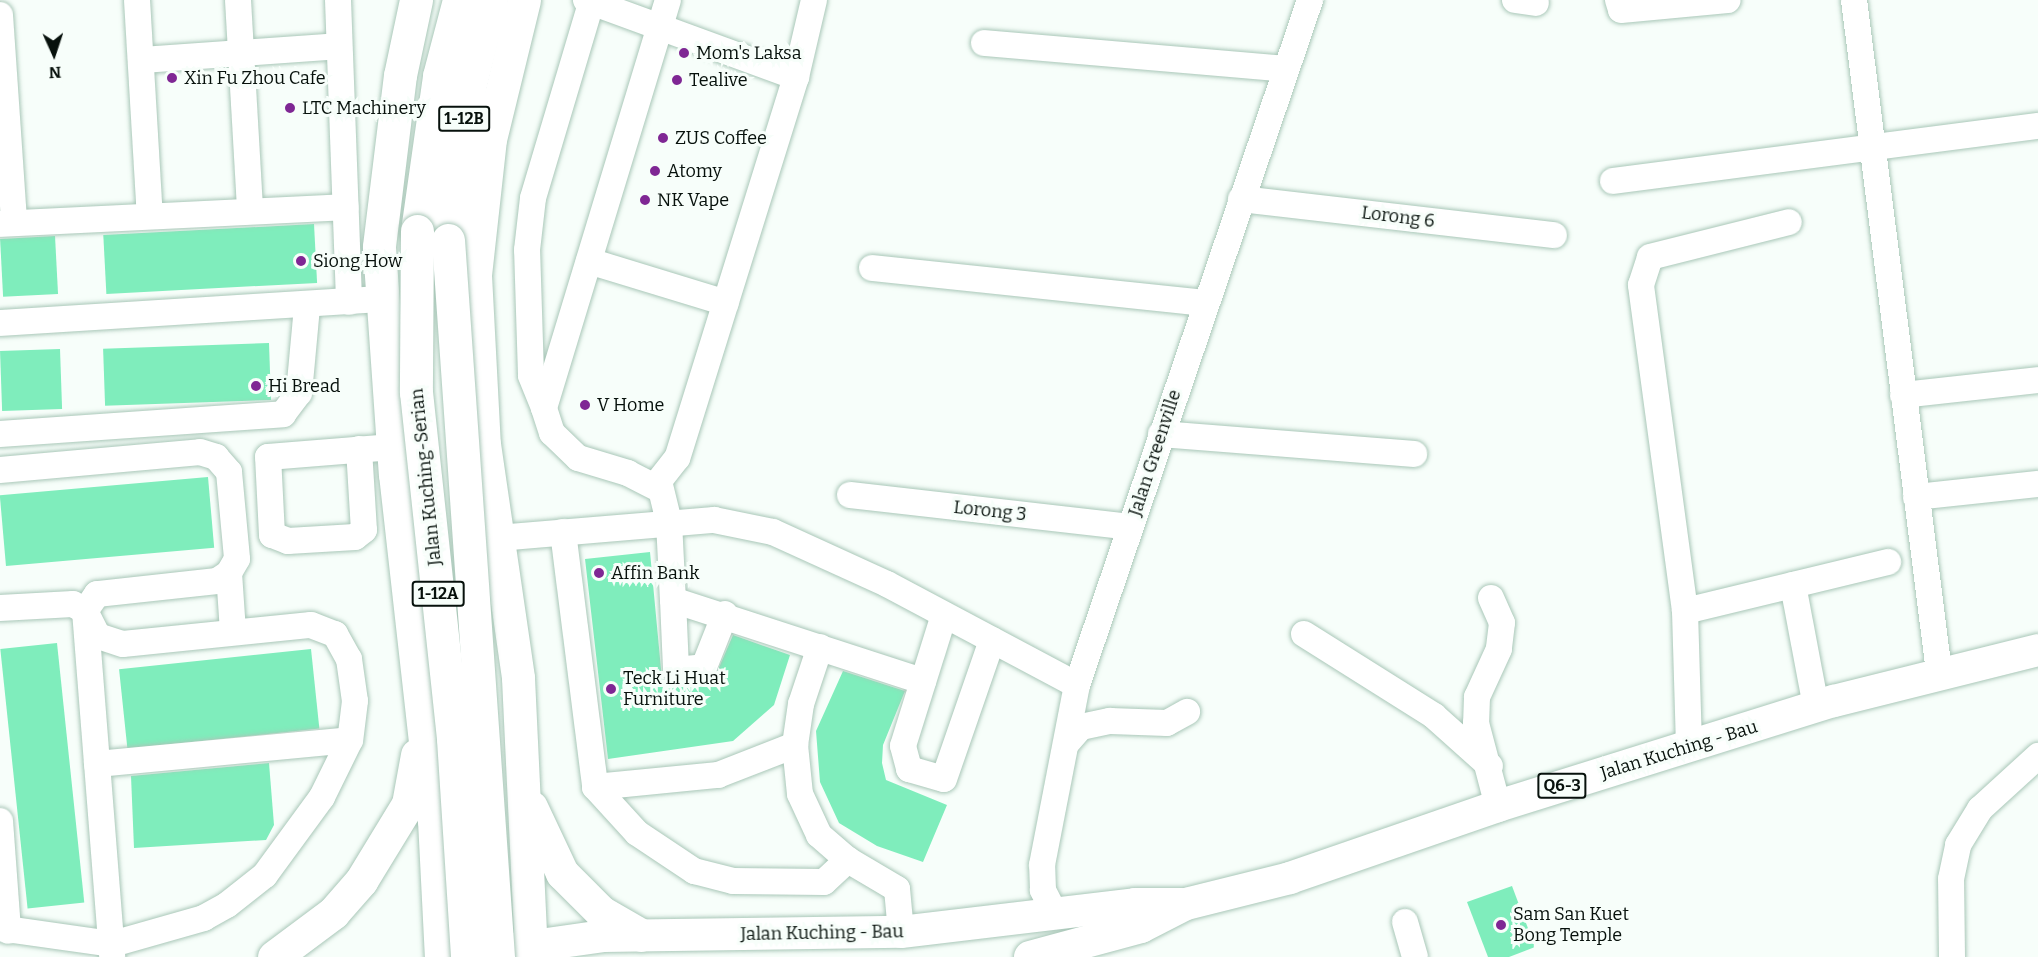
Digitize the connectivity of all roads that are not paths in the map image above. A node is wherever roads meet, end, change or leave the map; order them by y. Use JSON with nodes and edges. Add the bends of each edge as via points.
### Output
{"nodes":[{"id":1,"x":137,"y":0,"type":"edge"},
{"id":2,"x":237,"y":0,"type":"edge"},
{"id":3,"x":338,"y":0,"type":"edge"},
{"id":4,"x":416,"y":0,"type":"edge"},
{"id":5,"x":459,"y":0,"type":"edge"},
{"id":6,"x":490,"y":0,"type":"edge"},
{"id":7,"x":524,"y":0,"type":"edge"},
{"id":8,"x":590,"y":0,"type":"edge"},
{"id":9,"x":668,"y":0,"type":"edge"},
{"id":10,"x":814,"y":0,"type":"edge"},
{"id":11,"x":1310,"y":0,"type":"edge"},
{"id":12,"x":1618,"y":0,"type":"edge"},
{"id":13,"x":1728,"y":0,"type":"edge"},
{"id":14,"x":1854,"y":0,"type":"edge"},
{"id":15,"x":1696,"y":2,"type":"edge"},
{"id":16,"x":0,"y":15,"type":"edge"},
{"id":17,"x":659,"y":28,"type":"junction"},
{"id":18,"x":984,"y":43,"type":"dead end"},
{"id":19,"x":339,"y":46,"type":"junction"},
{"id":20,"x":241,"y":53,"type":"junction"},
{"id":21,"x":2,"y":59,"type":"edge"},
{"id":22,"x":141,"y":60,"type":"junction"},
{"id":23,"x":1285,"y":69,"type":"junction"},
{"id":24,"x":796,"y":77,"type":"junction"},
{"id":25,"x":2038,"y":126,"type":"edge"},
{"id":26,"x":1870,"y":149,"type":"junction"},
{"id":27,"x":1613,"y":181,"type":"dead end"},
{"id":28,"x":1241,"y":199,"type":"junction"},
{"id":29,"x":346,"y":207,"type":"junction"},
{"id":30,"x":250,"y":211,"type":"junction"},
{"id":31,"x":150,"y":216,"type":"junction"},
{"id":32,"x":1789,"y":222,"type":"dead end"},
{"id":33,"x":7,"y":224,"type":"edge"},
{"id":34,"x":1554,"y":235,"type":"dead end"},
{"id":35,"x":589,"y":261,"type":"junction"},
{"id":36,"x":872,"y":268,"type":"dead end"},
{"id":37,"x":383,"y":299,"type":"junction"},
{"id":38,"x":349,"y":302,"type":"junction"},
{"id":39,"x":726,"y":303,"type":"junction"},
{"id":40,"x":1204,"y":303,"type":"junction"},
{"id":41,"x":307,"y":306,"type":"junction"},
{"id":42,"x":0,"y":323,"type":"edge"},
{"id":43,"x":2038,"y":380,"type":"edge"},
{"id":44,"x":1903,"y":395,"type":"junction"},
{"id":45,"x":544,"y":408,"type":"junction"},
{"id":46,"x":91,"y":429,"type":"junction"},
{"id":47,"x":0,"y":434,"type":"edge"},
{"id":48,"x":1161,"y":434,"type":"junction"},
{"id":49,"x":393,"y":447,"type":"junction"},
{"id":50,"x":359,"y":450,"type":"junction"},
{"id":51,"x":1414,"y":454,"type":"dead end"},
{"id":52,"x":94,"y":462,"type":"junction"},
{"id":53,"x":0,"y":470,"type":"edge"},
{"id":54,"x":2038,"y":484,"type":"edge"},
{"id":55,"x":657,"y":488,"type":"junction"},
{"id":56,"x":850,"y":495,"type":"dead end"},
{"id":57,"x":1916,"y":497,"type":"junction"},
{"id":58,"x":669,"y":522,"type":"junction"},
{"id":59,"x":1130,"y":527,"type":"junction"},
{"id":60,"x":563,"y":532,"type":"junction"},
{"id":61,"x":498,"y":538,"type":"junction"},
{"id":62,"x":1888,"y":562,"type":"dead end"},
{"id":63,"x":229,"y":573,"type":"junction"},
{"id":64,"x":1793,"y":585,"type":"junction"},
{"id":65,"x":1491,"y":598,"type":"dead end"},
{"id":66,"x":673,"y":600,"type":"junction"},
{"id":67,"x":0,"y":608,"type":"edge"},
{"id":68,"x":85,"y":611,"type":"junction"},
{"id":69,"x":1685,"y":611,"type":"junction"},
{"id":70,"x":725,"y":614,"type":"junction"},
{"id":71,"x":944,"y":615,"type":"junction"},
{"id":72,"x":233,"y":631,"type":"junction"},
{"id":73,"x":1304,"y":634,"type":"dead end"},
{"id":74,"x":992,"y":640,"type":"junction"},
{"id":75,"x":820,"y":647,"type":"junction"},
{"id":76,"x":2038,"y":650,"type":"edge"},
{"id":77,"x":1939,"y":672,"type":"junction"},
{"id":78,"x":923,"y":681,"type":"junction"},
{"id":79,"x":1077,"y":685,"type":"junction"},
{"id":80,"x":1816,"y":707,"type":"junction"},
{"id":81,"x":1187,"y":712,"type":"dead end"},
{"id":82,"x":422,"y":714,"type":"junction"},
{"id":83,"x":350,"y":740,"type":"junction"},
{"id":84,"x":1066,"y":744,"type":"junction"},
{"id":85,"x":795,"y":745,"type":"junction"},
{"id":86,"x":1689,"y":746,"type":"junction"},
{"id":87,"x":2038,"y":756,"type":"edge"},
{"id":88,"x":97,"y":764,"type":"junction"},
{"id":89,"x":1490,"y":766,"type":"junction"},
{"id":90,"x":596,"y":787,"type":"junction"},
{"id":91,"x":523,"y":789,"type":"junction"},
{"id":92,"x":1498,"y":806,"type":"junction"},
{"id":93,"x":0,"y":821,"type":"edge"},
{"id":94,"x":848,"y":860,"type":"junction"},
{"id":95,"x":1186,"y":904,"type":"junction"},
{"id":96,"x":1055,"y":914,"type":"junction"},
{"id":97,"x":1405,"y":922,"type":"dead end"},
{"id":98,"x":4,"y":930,"type":"edge"},
{"id":99,"x":901,"y":932,"type":"junction"},
{"id":100,"x":642,"y":935,"type":"junction"},
{"id":101,"x":112,"y":950,"type":"edge"},
{"id":102,"x":530,"y":950,"type":"edge"},
{"id":103,"x":1092,"y":950,"type":"edge"},
{"id":104,"x":274,"y":957,"type":"edge"},
{"id":105,"x":441,"y":957,"type":"edge"},
{"id":106,"x":458,"y":957,"type":"edge"},
{"id":107,"x":467,"y":957,"type":"edge"},
{"id":108,"x":498,"y":957,"type":"edge"},
{"id":109,"x":1030,"y":957,"type":"edge"},
{"id":110,"x":1415,"y":957,"type":"edge"},
{"id":111,"x":1952,"y":957,"type":"edge"}],
"edges":[{"from":1,"to":22,"type":"street"},
{"from":2,"to":20,"type":"street"},
{"from":3,"to":19,"type":"street"},
{"from":4,"to":37,"type":"highway","via":[[389,154],[379,247]]},
{"from":5,"to":107,"type":"highway","name":"Jalan Kuching-Serian","number":"1-12A","bridge":true,"via":[[439,76],[417,231],[416,392],[453,739]]},
{"from":6,"to":108,"type":"highway","name":"Jalan Kuching-Serian","number":"1-12B","bridge":true,"via":[[469,88],[448,240]]},
{"from":7,"to":61,"type":"highway","via":[[490,139],[476,244],[484,444]]},
{"from":8,"to":17,"type":"street"},
{"from":8,"to":45,"type":"street","via":[[533,198],[528,239],[531,375]]},
{"from":9,"to":17,"type":"street"},
{"from":10,"to":24,"type":"street"},
{"from":11,"to":23,"type":"street","name":"Jalan Greenville"},
{"from":12,"to":15,"type":"street","via":[[1621,10]]},
{"from":13,"to":15,"type":"street"},
{"from":14,"to":26,"type":"street"},
{"from":16,"to":21,"type":"street"},
{"from":17,"to":24,"type":"street"},
{"from":17,"to":35,"type":"street"},
{"from":18,"to":23,"type":"street"},
{"from":19,"to":20,"type":"street"},
{"from":19,"to":29,"type":"street"},
{"from":20,"to":22,"type":"street"},
{"from":20,"to":30,"type":"street"},
{"from":21,"to":33,"type":"street"},
{"from":22,"to":31,"type":"street"},
{"from":23,"to":28,"type":"street","name":"Jalan Greenville"},
{"from":24,"to":39,"type":"street"},
{"from":25,"to":26,"type":"street"},
{"from":26,"to":27,"type":"street"},
{"from":26,"to":44,"type":"street"},
{"from":28,"to":34,"type":"street","name":"Lorong 6"},
{"from":28,"to":40,"type":"street","name":"Jalan Greenville"},
{"from":29,"to":30,"type":"street"},
{"from":29,"to":38,"type":"street"},
{"from":30,"to":31,"type":"street"},
{"from":31,"to":33,"type":"street"},
{"from":32,"to":69,"type":"street","via":[[1650,257],[1641,285]]},
{"from":35,"to":39,"type":"street"},
{"from":35,"to":45,"type":"street"},
{"from":36,"to":40,"type":"street"},
{"from":37,"to":38,"type":"street"},
{"from":37,"to":49,"type":"highway"},
{"from":38,"to":41,"type":"street"},
{"from":39,"to":55,"type":"street","via":[[677,458]]},
{"from":40,"to":48,"type":"street","name":"Jalan Greenville"},
{"from":41,"to":42,"type":"street"},
{"from":41,"to":46,"type":"street","via":[[298,393],[282,414]]},
{"from":43,"to":44,"type":"street"},
{"from":44,"to":57,"type":"street"},
{"from":45,"to":55,"type":"street","via":[[552,433],[578,458],[628,473]]},
{"from":46,"to":47,"type":"street"},
{"from":46,"to":52,"type":"street"},
{"from":48,"to":51,"type":"street"},
{"from":48,"to":59,"type":"street","name":"Jalan Greenville"},
{"from":49,"to":50,"type":"street"},
{"from":49,"to":82,"type":"highway"},
{"from":50,"to":50,"type":"street","via":[[268,457],[272,535],[288,541],[355,537],[364,530]]},
{"from":52,"to":53,"type":"street"},
{"from":52,"to":63,"type":"street","via":[[200,452],[216,457],[229,472],[237,559]]},
{"from":54,"to":57,"type":"street"},
{"from":55,"to":58,"type":"street"},
{"from":56,"to":59,"type":"street","name":"Lorong 3"},
{"from":57,"to":77,"type":"street"},
{"from":58,"to":60,"type":"street"},
{"from":58,"to":66,"type":"street"},
{"from":58,"to":71,"type":"street","via":[[714,520],[773,532]]},
{"from":59,"to":79,"type":"street","name":"Jalan Greenville"},
{"from":60,"to":61,"type":"street"},
{"from":60,"to":90,"type":"street"},
{"from":61,"to":91,"type":"highway","via":[[518,678]]},
{"from":62,"to":64,"type":"street"},
{"from":63,"to":68,"type":"street","via":[[217,581],[97,594]]},
{"from":63,"to":72,"type":"street"},
{"from":64,"to":69,"type":"street"},
{"from":64,"to":80,"type":"street"},
{"from":65,"to":89,"type":"street","via":[[1502,623],[1499,649],[1477,697],[1476,723]]},
{"from":66,"to":70,"type":"street"},
{"from":66,"to":70,"type":"street","via":[[676,670],[704,667]]},
{"from":67,"to":68,"type":"street","via":[[73,604]]},
{"from":68,"to":72,"type":"street","via":[[98,636],[123,644]]},
{"from":68,"to":88,"type":"street"},
{"from":69,"to":86,"type":"street"},
{"from":70,"to":75,"type":"street"},
{"from":71,"to":74,"type":"street"},
{"from":71,"to":78,"type":"street"},
{"from":72,"to":83,"type":"street","via":[[311,625],[335,634],[349,659],[353,681]]},
{"from":73,"to":89,"type":"street","via":[[1434,716]]},
{"from":74,"to":78,"type":"street","via":[[941,781],[905,765],[903,746]]},
{"from":74,"to":79,"type":"street"},
{"from":75,"to":78,"type":"street"},
{"from":75,"to":85,"type":"street","via":[[801,705]]},
{"from":76,"to":77,"type":"main road","name":"Jalan Kuching - Bau","number":"Q6-3"},
{"from":77,"to":80,"type":"main road","name":"Jalan Kuching - Bau","number":"Q6-3"},
{"from":79,"to":84,"type":"street","name":"Jalan Greenville"},
{"from":80,"to":86,"type":"main road","name":"Jalan Kuching - Bau","number":"Q6-3"},
{"from":81,"to":84,"type":"street","via":[[1167,723],[1110,721],[1081,728]]},
{"from":82,"to":104,"type":"highway","via":[[408,804],[387,842],[333,913]]},
{"from":82,"to":105,"type":"highway"},
{"from":83,"to":88,"type":"street"},
{"from":83,"to":101,"type":"street","via":[[322,797],[265,874],[204,918]]},
{"from":84,"to":96,"type":"street","name":"Jalan Greenville","via":[[1042,865],[1042,890]]},
{"from":85,"to":90,"type":"street","via":[[718,775]]},
{"from":85,"to":94,"type":"street","via":[[800,794],[819,835]]},
{"from":86,"to":92,"type":"main road","name":"Jalan Kuching - Bau","number":"Q6-3"},
{"from":87,"to":111,"type":"street","via":[[1980,808],[1958,845],[1951,879]]},
{"from":88,"to":101,"type":"street"},
{"from":89,"to":92,"type":"street"},
{"from":90,"to":94,"type":"street","via":[[637,833],[694,871],[733,881],[824,882]]},
{"from":91,"to":100,"type":"highway","via":[[562,873],[601,912]]},
{"from":91,"to":102,"type":"highway"},
{"from":92,"to":95,"type":"main road","name":"Jalan Kuching - Bau","number":"Q6-3","via":[[1290,878]]},
{"from":93,"to":98,"type":"street"},
{"from":94,"to":99,"type":"street","via":[[897,889]]},
{"from":95,"to":96,"type":"main road","name":"Jalan Kuching - Bau"},
{"from":95,"to":103,"type":"main road","name":"Jalan Kuching - Bau"},
{"from":96,"to":99,"type":"main road","name":"Jalan Kuching - Bau"},
{"from":97,"to":110,"type":"street"},
{"from":98,"to":101,"type":"street"},
{"from":99,"to":100,"type":"main road","name":"Jalan Kuching - Bau"},
{"from":100,"to":102,"type":"main road","name":"Jalan Kuching - Bau"},
{"from":102,"to":106,"type":"main road","name":"Jalan Kuching - Bau"},
{"from":103,"to":109,"type":"main road","name":"Jalan Kuching - Bau"}]}
